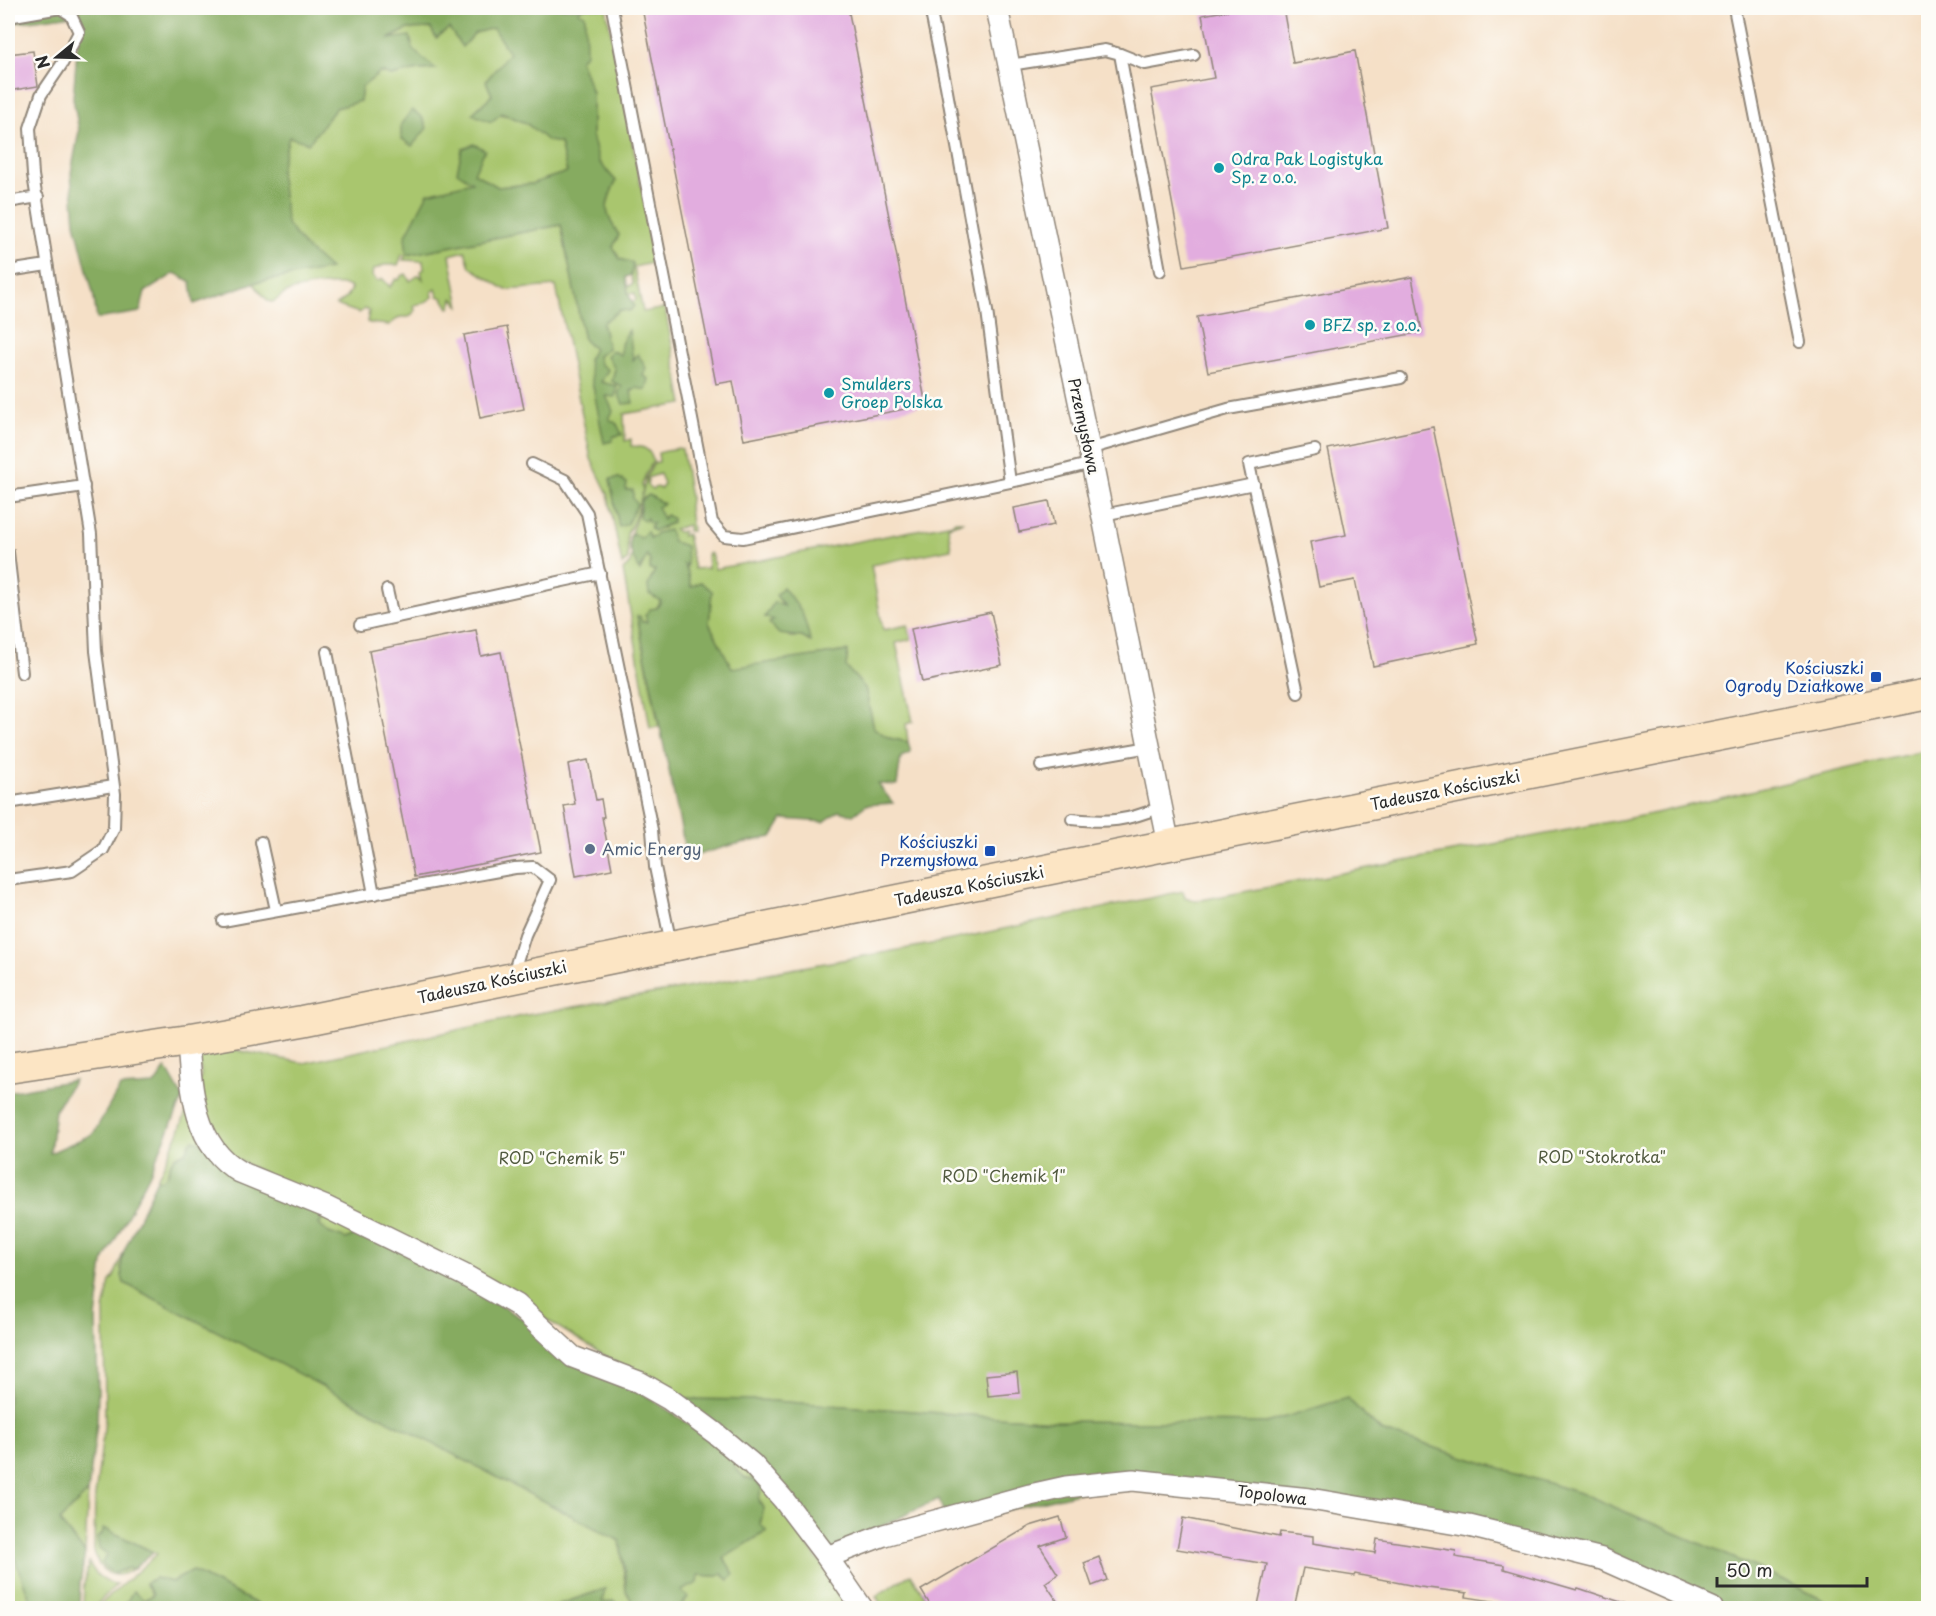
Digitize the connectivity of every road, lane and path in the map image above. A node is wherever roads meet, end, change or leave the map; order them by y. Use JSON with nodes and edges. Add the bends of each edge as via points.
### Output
{"nodes":[{"id":1,"x":612,"y":8,"type":"edge"},
{"id":2,"x":930,"y":8,"type":"edge"},
{"id":3,"x":997,"y":8,"type":"edge"},
{"id":4,"x":1734,"y":8,"type":"edge"},
{"id":5,"x":8,"y":17,"type":"edge"},
{"id":6,"x":1120,"y":54,"type":"junction"},
{"id":7,"x":1194,"y":55,"type":"dead end"},
{"id":8,"x":1010,"y":65,"type":"junction"},
{"id":9,"x":38,"y":197,"type":"junction"},
{"id":10,"x":8,"y":202,"type":"edge"},
{"id":11,"x":47,"y":265,"type":"junction"},
{"id":12,"x":8,"y":271,"type":"edge"},
{"id":13,"x":1160,"y":271,"type":"dead end"},
{"id":14,"x":1800,"y":342,"type":"dead end"},
{"id":15,"x":1401,"y":378,"type":"dead end"},
{"id":16,"x":1316,"y":450,"type":"dead end"},
{"id":17,"x":1091,"y":456,"type":"junction"},
{"id":18,"x":532,"y":464,"type":"dead end"},
{"id":19,"x":1010,"y":482,"type":"junction"},
{"id":20,"x":1254,"y":484,"type":"junction"},
{"id":21,"x":84,"y":486,"type":"junction"},
{"id":22,"x":8,"y":497,"type":"edge"},
{"id":23,"x":1102,"y":515,"type":"junction"},
{"id":24,"x":8,"y":552,"type":"edge"},
{"id":25,"x":600,"y":573,"type":"junction"},
{"id":26,"x":387,"y":590,"type":"dead end"},
{"id":27,"x":393,"y":617,"type":"junction"},
{"id":28,"x":360,"y":625,"type":"dead end"},
{"id":29,"x":327,"y":652,"type":"dead end"},
{"id":30,"x":22,"y":673,"type":"dead end"},
{"id":31,"x":1298,"y":693,"type":"dead end"},
{"id":32,"x":1929,"y":694,"type":"edge"},
{"id":33,"x":1149,"y":747,"type":"junction"},
{"id":34,"x":1041,"y":766,"type":"dead end"},
{"id":35,"x":113,"y":786,"type":"junction"},
{"id":36,"x":8,"y":803,"type":"edge"},
{"id":37,"x":1161,"y":807,"type":"junction"},
{"id":38,"x":1072,"y":819,"type":"dead end"},
{"id":39,"x":261,"y":842,"type":"dead end"},
{"id":40,"x":1169,"y":845,"type":"junction"},
{"id":41,"x":8,"y":880,"type":"edge"},
{"id":42,"x":374,"y":894,"type":"junction"},
{"id":43,"x":276,"y":910,"type":"junction"},
{"id":44,"x":223,"y":921,"type":"dead end"},
{"id":45,"x":671,"y":945,"type":"junction"},
{"id":46,"x":512,"y":978,"type":"junction"},
{"id":47,"x":188,"y":1041,"type":"junction"},
{"id":48,"x":8,"y":1068,"type":"edge"},
{"id":49,"x":827,"y":1557,"type":"junction"},
{"id":50,"x":862,"y":1608,"type":"edge"},
{"id":51,"x":1712,"y":1608,"type":"edge"}],
"edges":[{"from":1,"to":19,"type":"lane","via":[[712,522],[724,536],[743,538]]},
{"from":2,"to":19,"type":"lane","via":[[987,311]]},
{"from":3,"to":8,"type":"street","name":"Przemysłowa"},
{"from":4,"to":14,"type":"lane"},
{"from":5,"to":9,"type":"lane","via":[[60,8],[71,15],[79,32],[41,95],[30,128]]},
{"from":6,"to":7,"type":"lane","via":[[1145,64]]},
{"from":6,"to":8,"type":"lane","via":[[1105,50]]},
{"from":6,"to":13,"type":"lane"},
{"from":8,"to":17,"type":"street","name":"Przemysłowa"},
{"from":9,"to":10,"type":"lane"},
{"from":9,"to":11,"type":"lane"},
{"from":11,"to":12,"type":"lane"},
{"from":11,"to":21,"type":"lane"},
{"from":15,"to":17,"type":"lane","via":[[1228,409]]},
{"from":16,"to":20,"type":"lane","via":[[1249,464]]},
{"from":17,"to":19,"type":"lane"},
{"from":17,"to":23,"type":"street","name":"Przemysłowa"},
{"from":18,"to":25,"type":"lane","via":[[565,480],[588,513]]},
{"from":20,"to":23,"type":"lane"},
{"from":20,"to":31,"type":"lane"},
{"from":21,"to":22,"type":"lane"},
{"from":21,"to":35,"type":"lane","via":[[96,651]]},
{"from":23,"to":33,"type":"street","name":"Przemysłowa"},
{"from":24,"to":30,"type":"lane"},
{"from":25,"to":27,"type":"lane"},
{"from":25,"to":45,"type":"lane"},
{"from":26,"to":27,"type":"lane"},
{"from":27,"to":28,"type":"lane"},
{"from":29,"to":42,"type":"lane"},
{"from":32,"to":40,"type":"main road","name":"Tadeusza Kościuszki"},
{"from":33,"to":34,"type":"lane"},
{"from":33,"to":37,"type":"street","name":"Przemysłowa"},
{"from":35,"to":36,"type":"lane"},
{"from":35,"to":41,"type":"lane","via":[[114,828],[103,850],[72,871]]},
{"from":37,"to":38,"type":"lane","via":[[1135,818],[1099,822]]},
{"from":37,"to":40,"type":"street","name":"Przemysłowa"},
{"from":39,"to":43,"type":"lane"},
{"from":40,"to":45,"type":"main road","name":"Tadeusza Kościuszki"},
{"from":42,"to":43,"type":"lane"},
{"from":42,"to":46,"type":"lane","via":[[515,867],[533,867],[550,880],[525,935]]},
{"from":43,"to":44,"type":"lane"},
{"from":45,"to":46,"type":"main road","name":"Tadeusza Kościuszki"},
{"from":46,"to":47,"type":"main road","name":"Tadeusza Kościuszki"},
{"from":47,"to":48,"type":"main road","name":"Tadeusza Kościuszki"},
{"from":47,"to":49,"type":"street","via":[[190,1075],[200,1122],[211,1148],[227,1165],[342,1215],[464,1275],[517,1305],[573,1357],[669,1399],[752,1464]]},
{"from":49,"to":50,"type":"street"},
{"from":49,"to":51,"type":"street","name":"Topolowa","via":[[884,1535],[1030,1495],[1133,1480],[1310,1499],[1469,1526],[1602,1559]]}]}
